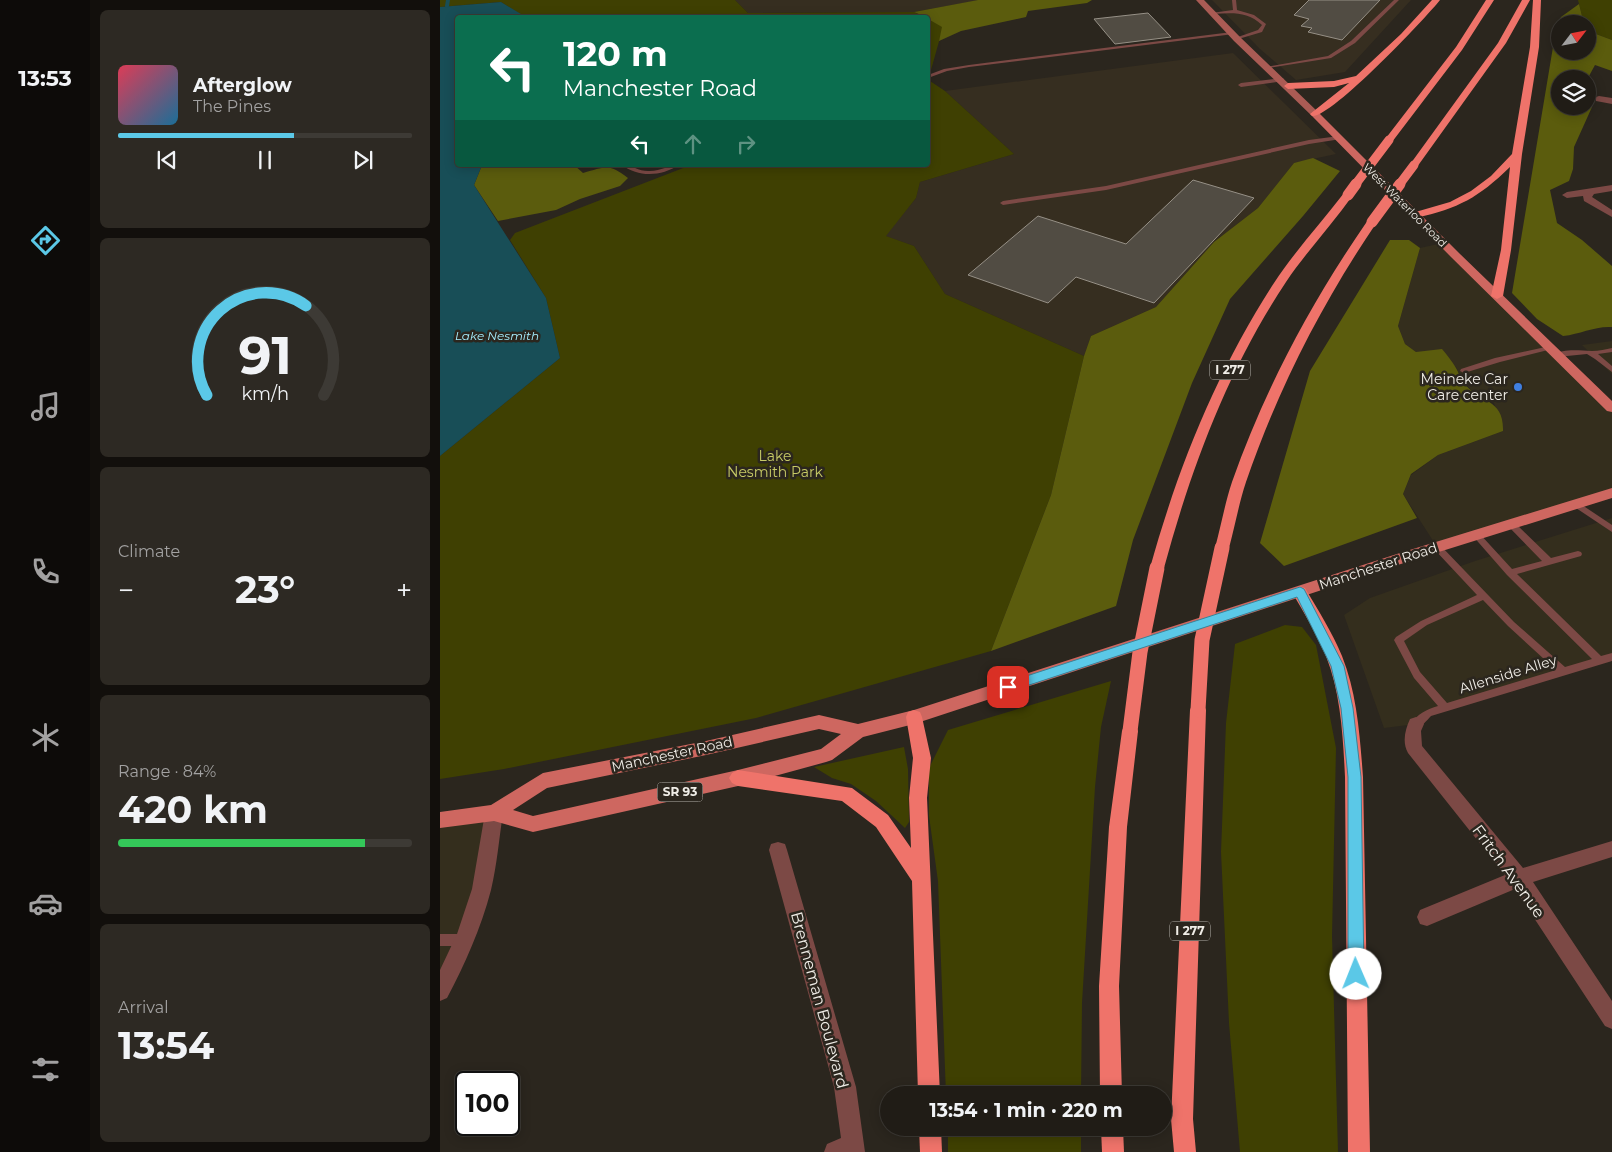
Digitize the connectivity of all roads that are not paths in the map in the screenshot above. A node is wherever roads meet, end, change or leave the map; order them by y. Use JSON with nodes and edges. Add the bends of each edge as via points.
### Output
{"nodes":[{"id":1,"x":1200,"y":0,"type":"edge"},
{"id":2,"x":1234,"y":0,"type":"edge"},
{"id":3,"x":1397,"y":0,"type":"edge"},
{"id":4,"x":1436,"y":0,"type":"edge"},
{"id":5,"x":1490,"y":0,"type":"edge"},
{"id":6,"x":1526,"y":0,"type":"edge"},
{"id":7,"x":1537,"y":0,"type":"edge"},
{"id":8,"x":1235,"y":11,"type":"junction"},
{"id":9,"x":1213,"y":13,"type":"junction"},
{"id":10,"x":1234,"y":36,"type":"junction"},
{"id":11,"x":1268,"y":67,"type":"junction"},
{"id":12,"x":1365,"y":72,"type":"junction"},
{"id":13,"x":930,"y":76,"type":"edge"},
{"id":14,"x":1285,"y":83,"type":"junction"},
{"id":15,"x":1241,"y":86,"type":"dead end"},
{"id":16,"x":1599,"y":99,"type":"dead end"},
{"id":17,"x":1612,"y":101,"type":"edge"},
{"id":18,"x":1315,"y":114,"type":"junction"},
{"id":19,"x":1339,"y":138,"type":"junction"},
{"id":20,"x":1517,"y":153,"type":"junction"},
{"id":21,"x":629,"y":167,"type":"edge"},
{"id":22,"x":670,"y":167,"type":"edge"},
{"id":23,"x":1612,"y":188,"type":"edge"},
{"id":24,"x":1589,"y":193,"type":"junction"},
{"id":25,"x":1567,"y":195,"type":"dead end"},
{"id":26,"x":1003,"y":203,"type":"dead end"},
{"id":27,"x":1612,"y":214,"type":"edge"},
{"id":28,"x":1416,"y":215,"type":"junction"},
{"id":29,"x":1497,"y":296,"type":"junction"},
{"id":30,"x":1612,"y":350,"type":"edge"},
{"id":31,"x":1554,"y":351,"type":"junction"},
{"id":32,"x":1593,"y":353,"type":"junction"},
{"id":33,"x":1612,"y":370,"type":"edge"},
{"id":34,"x":1464,"y":371,"type":"dead end"},
{"id":35,"x":1612,"y":408,"type":"edge"},
{"id":36,"x":1612,"y":493,"type":"edge"},
{"id":37,"x":1576,"y":504,"type":"junction"},
{"id":38,"x":1511,"y":524,"type":"junction"},
{"id":39,"x":1612,"y":529,"type":"edge"},
{"id":40,"x":1476,"y":535,"type":"junction"},
{"id":41,"x":1438,"y":547,"type":"junction"},
{"id":42,"x":1578,"y":554,"type":"dead end"},
{"id":43,"x":1549,"y":562,"type":"junction"},
{"id":44,"x":1510,"y":573,"type":"junction"},
{"id":45,"x":1300,"y":592,"type":"junction"},
{"id":46,"x":1483,"y":596,"type":"junction"},
{"id":47,"x":1612,"y":657,"type":"edge"},
{"id":48,"x":1600,"y":661,"type":"junction"},
{"id":49,"x":1564,"y":672,"type":"junction"},
{"id":50,"x":1445,"y":708,"type":"junction"},
{"id":51,"x":914,"y":717,"type":"junction"},
{"id":52,"x":1416,"y":724,"type":"joint"},
{"id":53,"x":858,"y":731,"type":"junction"},
{"id":54,"x":738,"y":778,"type":"junction"},
{"id":55,"x":494,"y":813,"type":"junction"},
{"id":56,"x":440,"y":820,"type":"edge"},
{"id":57,"x":778,"y":850,"type":"dead end"},
{"id":58,"x":1612,"y":850,"type":"edge"},
{"id":59,"x":1518,"y":878,"type":"junction"},
{"id":60,"x":921,"y":880,"type":"junction"},
{"id":61,"x":1427,"y":916,"type":"dead end"},
{"id":62,"x":440,"y":940,"type":"edge"},
{"id":63,"x":463,"y":940,"type":"junction"},
{"id":64,"x":440,"y":991,"type":"edge"},
{"id":65,"x":1612,"y":1019,"type":"edge"},
{"id":66,"x":929,"y":1086,"type":"edge"},
{"id":67,"x":1112,"y":1086,"type":"edge"},
{"id":68,"x":930,"y":1136,"type":"edge"},
{"id":69,"x":1112,"y":1136,"type":"edge"},
{"id":70,"x":848,"y":1149,"type":"edge"},
{"id":71,"x":931,"y":1152,"type":"edge"},
{"id":72,"x":1113,"y":1152,"type":"edge"},
{"id":73,"x":1185,"y":1152,"type":"edge"},
{"id":74,"x":1359,"y":1152,"type":"edge"}],
"edges":[{"from":1,"to":9,"type":"main road","name":"West Waterloo Road"},
{"from":2,"to":8,"type":"lane"},
{"from":3,"to":11,"type":"lane","via":[[1353,42],[1329,58]]},
{"from":4,"to":12,"type":"highway"},
{"from":5,"to":67,"type":"highway","number":"I 277","bridge":true,"via":[[1459,48],[1282,280],[1249,332],[1209,412],[1169,520],[1140,652],[1118,827],[1109,986]]},
{"from":6,"to":73,"type":"highway","number":"I 277","bridge":true,"via":[[1502,42],[1346,260],[1309,322],[1274,394],[1239,483],[1202,640],[1182,1119]]},
{"from":7,"to":20,"type":"highway","via":[[1534,55]]},
{"from":8,"to":9,"type":"lane"},
{"from":8,"to":10,"type":"lane","via":[[1255,16],[1264,25],[1260,31]]},
{"from":9,"to":10,"type":"main road","name":"West Waterloo Road"},
{"from":10,"to":11,"type":"main road","name":"West Waterloo Road"},
{"from":10,"to":13,"type":"lane","via":[[969,66]]},
{"from":11,"to":14,"type":"main road","name":"West Waterloo Road"},
{"from":12,"to":14,"type":"highway","via":[[1334,84]]},
{"from":12,"to":18,"type":"highway"},
{"from":14,"to":15,"type":"lane"},
{"from":14,"to":18,"type":"main road","name":"West Waterloo Road"},
{"from":16,"to":17,"type":"street"},
{"from":18,"to":19,"type":"main road","name":"West Waterloo Road"},
{"from":19,"to":26,"type":"lane","via":[[1106,188]]},
{"from":19,"to":28,"type":"main road","name":"West Waterloo Road"},
{"from":20,"to":28,"type":"highway","via":[[1489,184],[1465,200]]},
{"from":20,"to":29,"type":"highway","via":[[1506,250]]},
{"from":21,"to":22,"type":"lane","via":[[647,174]]},
{"from":23,"to":24,"type":"street"},
{"from":24,"to":25,"type":"street"},
{"from":24,"to":27,"type":"street","via":[[1588,199]]},
{"from":28,"to":29,"type":"main road","name":"West Waterloo Road"},
{"from":29,"to":31,"type":"main road","name":"West Waterloo Road"},
{"from":30,"to":32,"type":"lane"},
{"from":31,"to":32,"type":"lane"},
{"from":31,"to":34,"type":"lane","via":[[1498,360]]},
{"from":31,"to":35,"type":"main road","name":"West Waterloo Road"},
{"from":32,"to":33,"type":"lane"},
{"from":36,"to":37,"type":"main road","name":"Manchester Road","number":"SR 93"},
{"from":37,"to":38,"type":"main road","name":"Manchester Road","number":"SR 93"},
{"from":37,"to":39,"type":"lane"},
{"from":38,"to":40,"type":"main road","name":"Manchester Road","number":"SR 93"},
{"from":38,"to":43,"type":"lane"},
{"from":40,"to":41,"type":"main road","name":"Manchester Road","number":"SR 93"},
{"from":40,"to":44,"type":"lane"},
{"from":41,"to":45,"type":"main road","name":"Manchester Road","number":"SR 93"},
{"from":41,"to":46,"type":"lane"},
{"from":42,"to":43,"type":"lane"},
{"from":43,"to":44,"type":"lane"},
{"from":44,"to":48,"type":"lane"},
{"from":45,"to":51,"type":"main road","name":"Manchester Road","number":"SR 93"},
{"from":45,"to":74,"type":"highway","via":[[1338,666],[1352,742]]},
{"from":46,"to":49,"type":"lane"},
{"from":46,"to":50,"type":"lane","via":[[1424,623],[1399,640],[1417,675]]},
{"from":47,"to":48,"type":"lane","name":"Allenside Alley"},
{"from":48,"to":49,"type":"lane","name":"Allenside Alley"},
{"from":49,"to":50,"type":"lane","name":"Allenside Alley"},
{"from":50,"to":52,"type":"lane","name":"Allenside Alley","via":[[1428,713]]},
{"from":51,"to":53,"type":"main road","name":"Manchester Road","number":"SR 93"},
{"from":51,"to":60,"type":"highway","via":[[922,758],[918,798]]},
{"from":52,"to":59,"type":"street","name":"Fritch Avenue","via":[[1414,748]]},
{"from":53,"to":54,"type":"main road","name":"Manchester Road","number":"SR 93","via":[[826,755]]},
{"from":53,"to":55,"type":"main road","name":"Manchester Road","number":"SR 93","via":[[819,722],[543,781]]},
{"from":54,"to":55,"type":"main road","name":"Manchester Road","number":"SR 93","via":[[533,824]]},
{"from":54,"to":60,"type":"highway","via":[[846,794],[882,821]]},
{"from":55,"to":56,"type":"main road","name":"Manchester Road","number":"SR 93"},
{"from":55,"to":63,"type":"street","via":[[485,874]]},
{"from":57,"to":70,"type":"street","name":"Brenneman Boulevard","via":[[845,1087]]},
{"from":58,"to":59,"type":"street"},
{"from":59,"to":61,"type":"street"},
{"from":59,"to":65,"type":"street","name":"Fritch Avenue"},
{"from":60,"to":66,"type":"highway"},
{"from":62,"to":63,"type":"lane"},
{"from":63,"to":64,"type":"street"},
{"from":68,"to":71,"type":"highway"},
{"from":69,"to":72,"type":"highway"}]}
